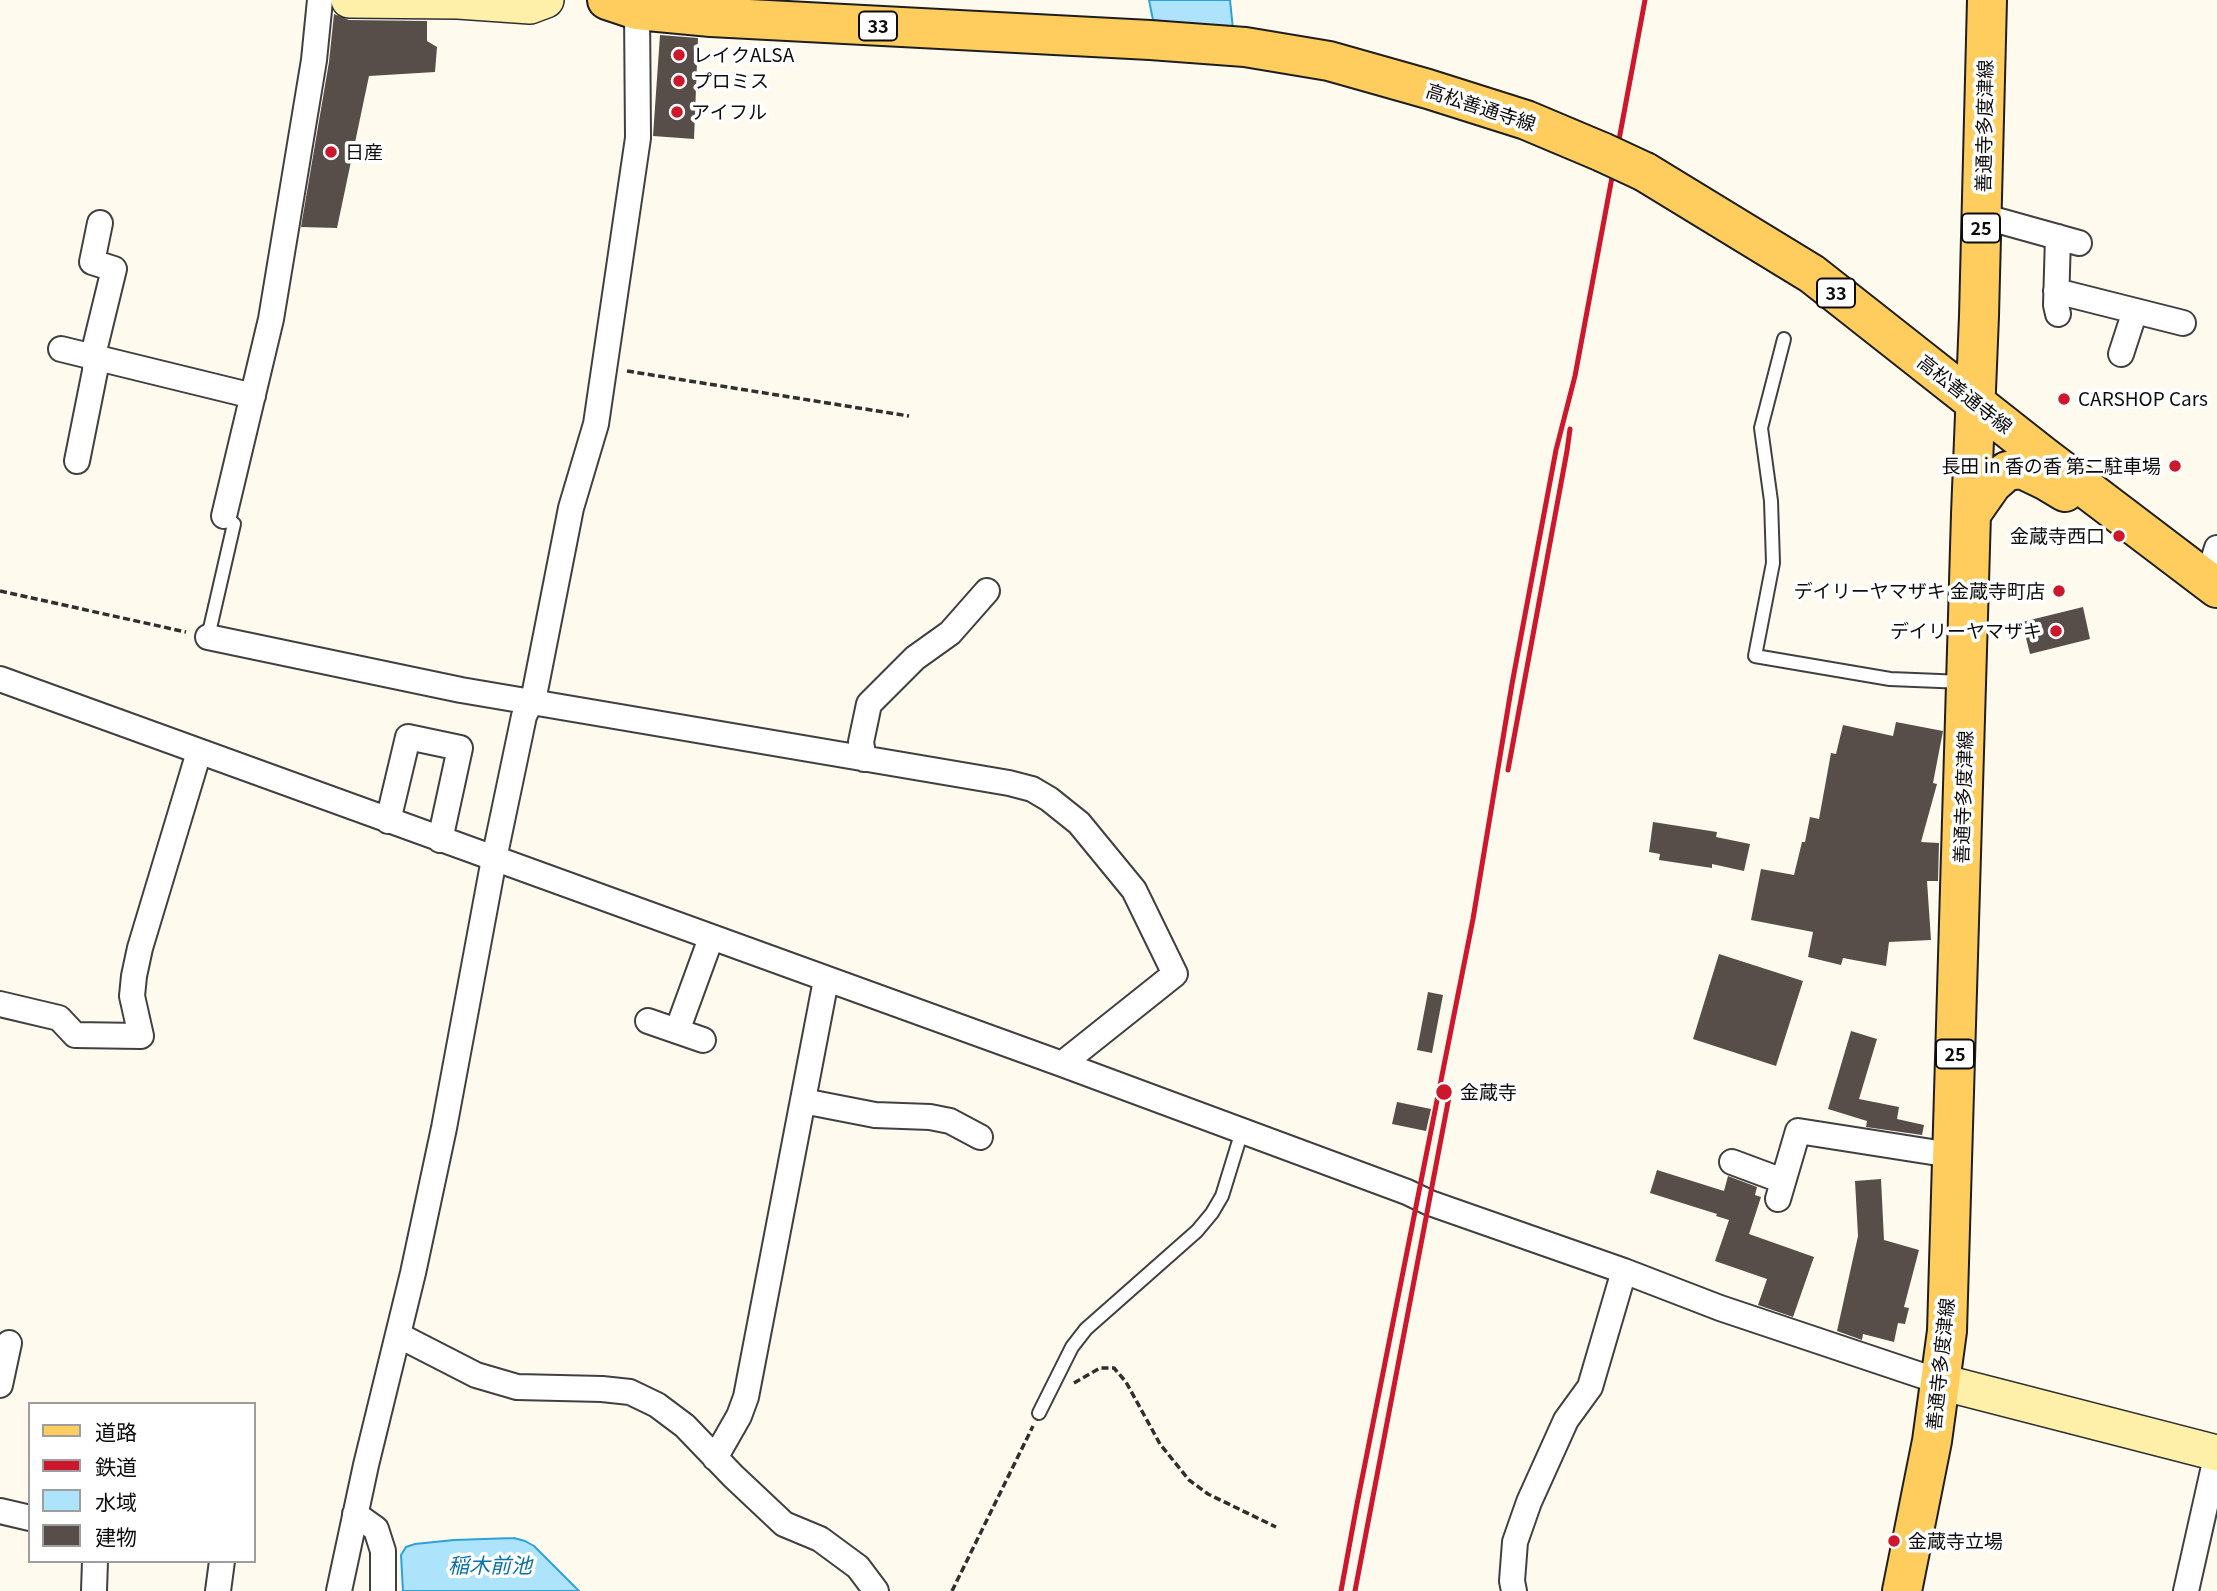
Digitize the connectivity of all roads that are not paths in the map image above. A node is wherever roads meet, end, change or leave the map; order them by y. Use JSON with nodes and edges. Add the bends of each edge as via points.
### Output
{"nodes":[{"id":1,"x":320,"y":0,"type":"edge"},
{"id":2,"x":349,"y":0,"type":"edge"},
{"id":3,"x":546,"y":0,"type":"edge"},
{"id":4,"x":1987,"y":0,"type":"edge"},
{"id":5,"x":622,"y":5,"type":"edge"},
{"id":6,"x":1982,"y":216,"type":"junction"},
{"id":7,"x":100,"y":223,"type":"dead end"},
{"id":8,"x":1812,"y":274,"type":"junction"},
{"id":9,"x":2135,"y":310,"type":"junction"},
{"id":10,"x":1979,"y":316,"type":"junction"},
{"id":11,"x":2183,"y":323,"type":"dead end"},
{"id":12,"x":1784,"y":339,"type":"dead end"},
{"id":13,"x":61,"y":349,"type":"dead end"},
{"id":14,"x":2120,"y":354,"type":"dead end"},
{"id":15,"x":95,"y":358,"type":"junction"},
{"id":16,"x":253,"y":396,"type":"junction"},
{"id":17,"x":1975,"y":402,"type":"junction"},
{"id":18,"x":2013,"y":432,"type":"junction"},
{"id":19,"x":1974,"y":456,"type":"junction"},
{"id":20,"x":77,"y":461,"type":"dead end"},
{"id":21,"x":1971,"y":514,"type":"junction"},
{"id":22,"x":224,"y":516,"type":"joint"},
{"id":23,"x":2158,"y":543,"type":"junction"},
{"id":24,"x":2215,"y":567,"type":"edge"},
{"id":25,"x":987,"y":591,"type":"dead end"},
{"id":26,"x":208,"y":637,"type":"joint"},
{"id":27,"x":0,"y":680,"type":"edge"},
{"id":28,"x":1967,"y":682,"type":"junction"},
{"id":29,"x":531,"y":702,"type":"junction"},
{"id":30,"x":199,"y":752,"type":"junction"},
{"id":31,"x":864,"y":759,"type":"junction"},
{"id":32,"x":388,"y":821,"type":"junction"},
{"id":33,"x":440,"y":840,"type":"junction"},
{"id":34,"x":494,"y":859,"type":"junction"},
{"id":35,"x":711,"y":938,"type":"junction"},
{"id":36,"x":826,"y":980,"type":"junction"},
{"id":37,"x":0,"y":1004,"type":"edge"},
{"id":38,"x":648,"y":1021,"type":"dead end"},
{"id":39,"x":677,"y":1031,"type":"junction"},
{"id":40,"x":703,"y":1040,"type":"dead end"},
{"id":41,"x":1062,"y":1064,"type":"junction"},
{"id":42,"x":803,"y":1101,"type":"junction"},
{"id":43,"x":1242,"y":1131,"type":"junction"},
{"id":44,"x":979,"y":1137,"type":"dead end"},
{"id":45,"x":1951,"y":1155,"type":"junction"},
{"id":46,"x":1732,"y":1162,"type":"dead end"},
{"id":47,"x":1624,"y":1271,"type":"junction"},
{"id":48,"x":398,"y":1335,"type":"junction"},
{"id":49,"x":13,"y":1344,"type":"edge"},
{"id":50,"x":1941,"y":1381,"type":"junction"},
{"id":51,"x":0,"y":1385,"type":"edge"},
{"id":52,"x":1039,"y":1413,"type":"road end"},
{"id":53,"x":2217,"y":1453,"type":"edge"},
{"id":54,"x":715,"y":1458,"type":"junction"},
{"id":55,"x":0,"y":1511,"type":"edge"},
{"id":56,"x":355,"y":1514,"type":"junction"},
{"id":57,"x":28,"y":1518,"type":"edge"},
{"id":58,"x":95,"y":1563,"type":"edge"},
{"id":59,"x":222,"y":1563,"type":"edge"},
{"id":60,"x":94,"y":1591,"type":"edge"},
{"id":61,"x":218,"y":1591,"type":"edge"},
{"id":62,"x":340,"y":1591,"type":"edge"},
{"id":63,"x":383,"y":1591,"type":"edge"},
{"id":64,"x":876,"y":1591,"type":"edge"},
{"id":65,"x":1514,"y":1591,"type":"edge"},
{"id":66,"x":1902,"y":1591,"type":"edge"},
{"id":67,"x":2186,"y":1591,"type":"edge"}],
"edges":[{"from":1,"to":16,"type":"street","via":[[271,319]]},
{"from":2,"to":3,"type":"street","via":[[530,6]]},
{"from":4,"to":6,"type":"main road","name":"善通寺多度津線","number":"25"},
{"from":5,"to":8,"type":"main road","name":"高松善通寺線","number":"33","bridge":true,"via":[[711,17],[1245,47],[1329,61],[1526,120],[1602,152],[1646,172]]},
{"from":5,"to":29,"type":"street","via":[[638,138],[596,424],[571,508]]},
{"from":6,"to":9,"type":"street","via":[[2069,240],[2057,303]]},
{"from":6,"to":10,"type":"main road","name":"善通寺多度津線","number":"25"},
{"from":7,"to":15,"type":"street","via":[[92,262],[114,269]]},
{"from":8,"to":10,"type":"main road","via":[[1846,289],[1936,356],[1963,342]]},
{"from":8,"to":17,"type":"main road","name":"高松善通寺線","number":"33"},
{"from":9,"to":11,"type":"street"},
{"from":9,"to":14,"type":"street"},
{"from":10,"to":17,"type":"main road","name":"善通寺多度津線","number":"25"},
{"from":12,"to":28,"type":"lane","via":[[1761,428],[1773,563],[1755,656],[1890,679]]},
{"from":13,"to":15,"type":"street"},
{"from":15,"to":16,"type":"street"},
{"from":15,"to":20,"type":"street"},
{"from":16,"to":22,"type":"street"},
{"from":17,"to":18,"type":"main road","name":"高松善通寺線","number":"33"},
{"from":17,"to":19,"type":"main road","name":"善通寺多度津線","number":"25"},
{"from":18,"to":19,"type":"main road","via":[[1991,433]]},
{"from":18,"to":23,"type":"main road","name":"高松善通寺線","number":"33"},
{"from":19,"to":21,"type":"main road","name":"善通寺多度津線","number":"25"},
{"from":21,"to":23,"type":"main road","via":[[1992,484],[2007,471],[2022,469],[2128,534]]},
{"from":21,"to":28,"type":"main road","name":"善通寺多度津線","number":"25"},
{"from":22,"to":26,"type":"lane","via":[[234,524]]},
{"from":23,"to":24,"type":"main road","name":"高松善通寺線","number":"33"},
{"from":25,"to":31,"type":"street","via":[[950,633],[915,657],[869,704],[861,741]]},
{"from":26,"to":29,"type":"street"},
{"from":27,"to":30,"type":"street"},
{"from":28,"to":45,"type":"main road","name":"善通寺多度津線","number":"25"},
{"from":29,"to":31,"type":"street"},
{"from":29,"to":34,"type":"street","via":[[524,716]]},
{"from":30,"to":32,"type":"street"},
{"from":30,"to":37,"type":"street","via":[[134,976],[132,996],[141,1036],[75,1035],[59,1018]]},
{"from":31,"to":41,"type":"street","via":[[1032,789],[1079,823],[1134,890],[1175,974]]},
{"from":32,"to":33,"type":"street"},
{"from":32,"to":33,"type":"street","via":[[408,737],[460,748]]},
{"from":33,"to":34,"type":"street"},
{"from":34,"to":35,"type":"street"},
{"from":34,"to":48,"type":"street","via":[[444,1128]]},
{"from":35,"to":36,"type":"street"},
{"from":35,"to":39,"type":"street"},
{"from":36,"to":41,"type":"street"},
{"from":36,"to":42,"type":"street"},
{"from":38,"to":39,"type":"street"},
{"from":39,"to":40,"type":"street"},
{"from":41,"to":43,"type":"street"},
{"from":42,"to":44,"type":"street","via":[[875,1115],[950,1121]]},
{"from":42,"to":54,"type":"street","via":[[746,1397]]},
{"from":43,"to":47,"type":"street"},
{"from":43,"to":52,"type":"lane","via":[[1222,1196],[1212,1213],[1086,1329]]},
{"from":45,"to":46,"type":"street","via":[[1843,1130],[1798,1131],[1781,1190]]},
{"from":45,"to":50,"type":"main road","name":"善通寺多度津線","number":"25","via":[[1947,1331]]},
{"from":47,"to":50,"type":"street"},
{"from":47,"to":65,"type":"street","via":[[1590,1387],[1566,1420],[1515,1542]]},
{"from":48,"to":54,"type":"street","via":[[476,1375],[516,1387],[630,1392],[685,1426]]},
{"from":48,"to":56,"type":"street"},
{"from":49,"to":51,"type":"street"},
{"from":50,"to":53,"type":"street"},
{"from":50,"to":66,"type":"main road","name":"善通寺多度津線","number":"25"},
{"from":53,"to":67,"type":"street"},
{"from":54,"to":64,"type":"street","via":[[784,1524],[820,1539],[858,1567]]},
{"from":55,"to":57,"type":"street"},
{"from":56,"to":62,"type":"street"},
{"from":56,"to":63,"type":"street","via":[[376,1529],[383,1551]]},
{"from":58,"to":60,"type":"street"},
{"from":59,"to":61,"type":"street"}]}
